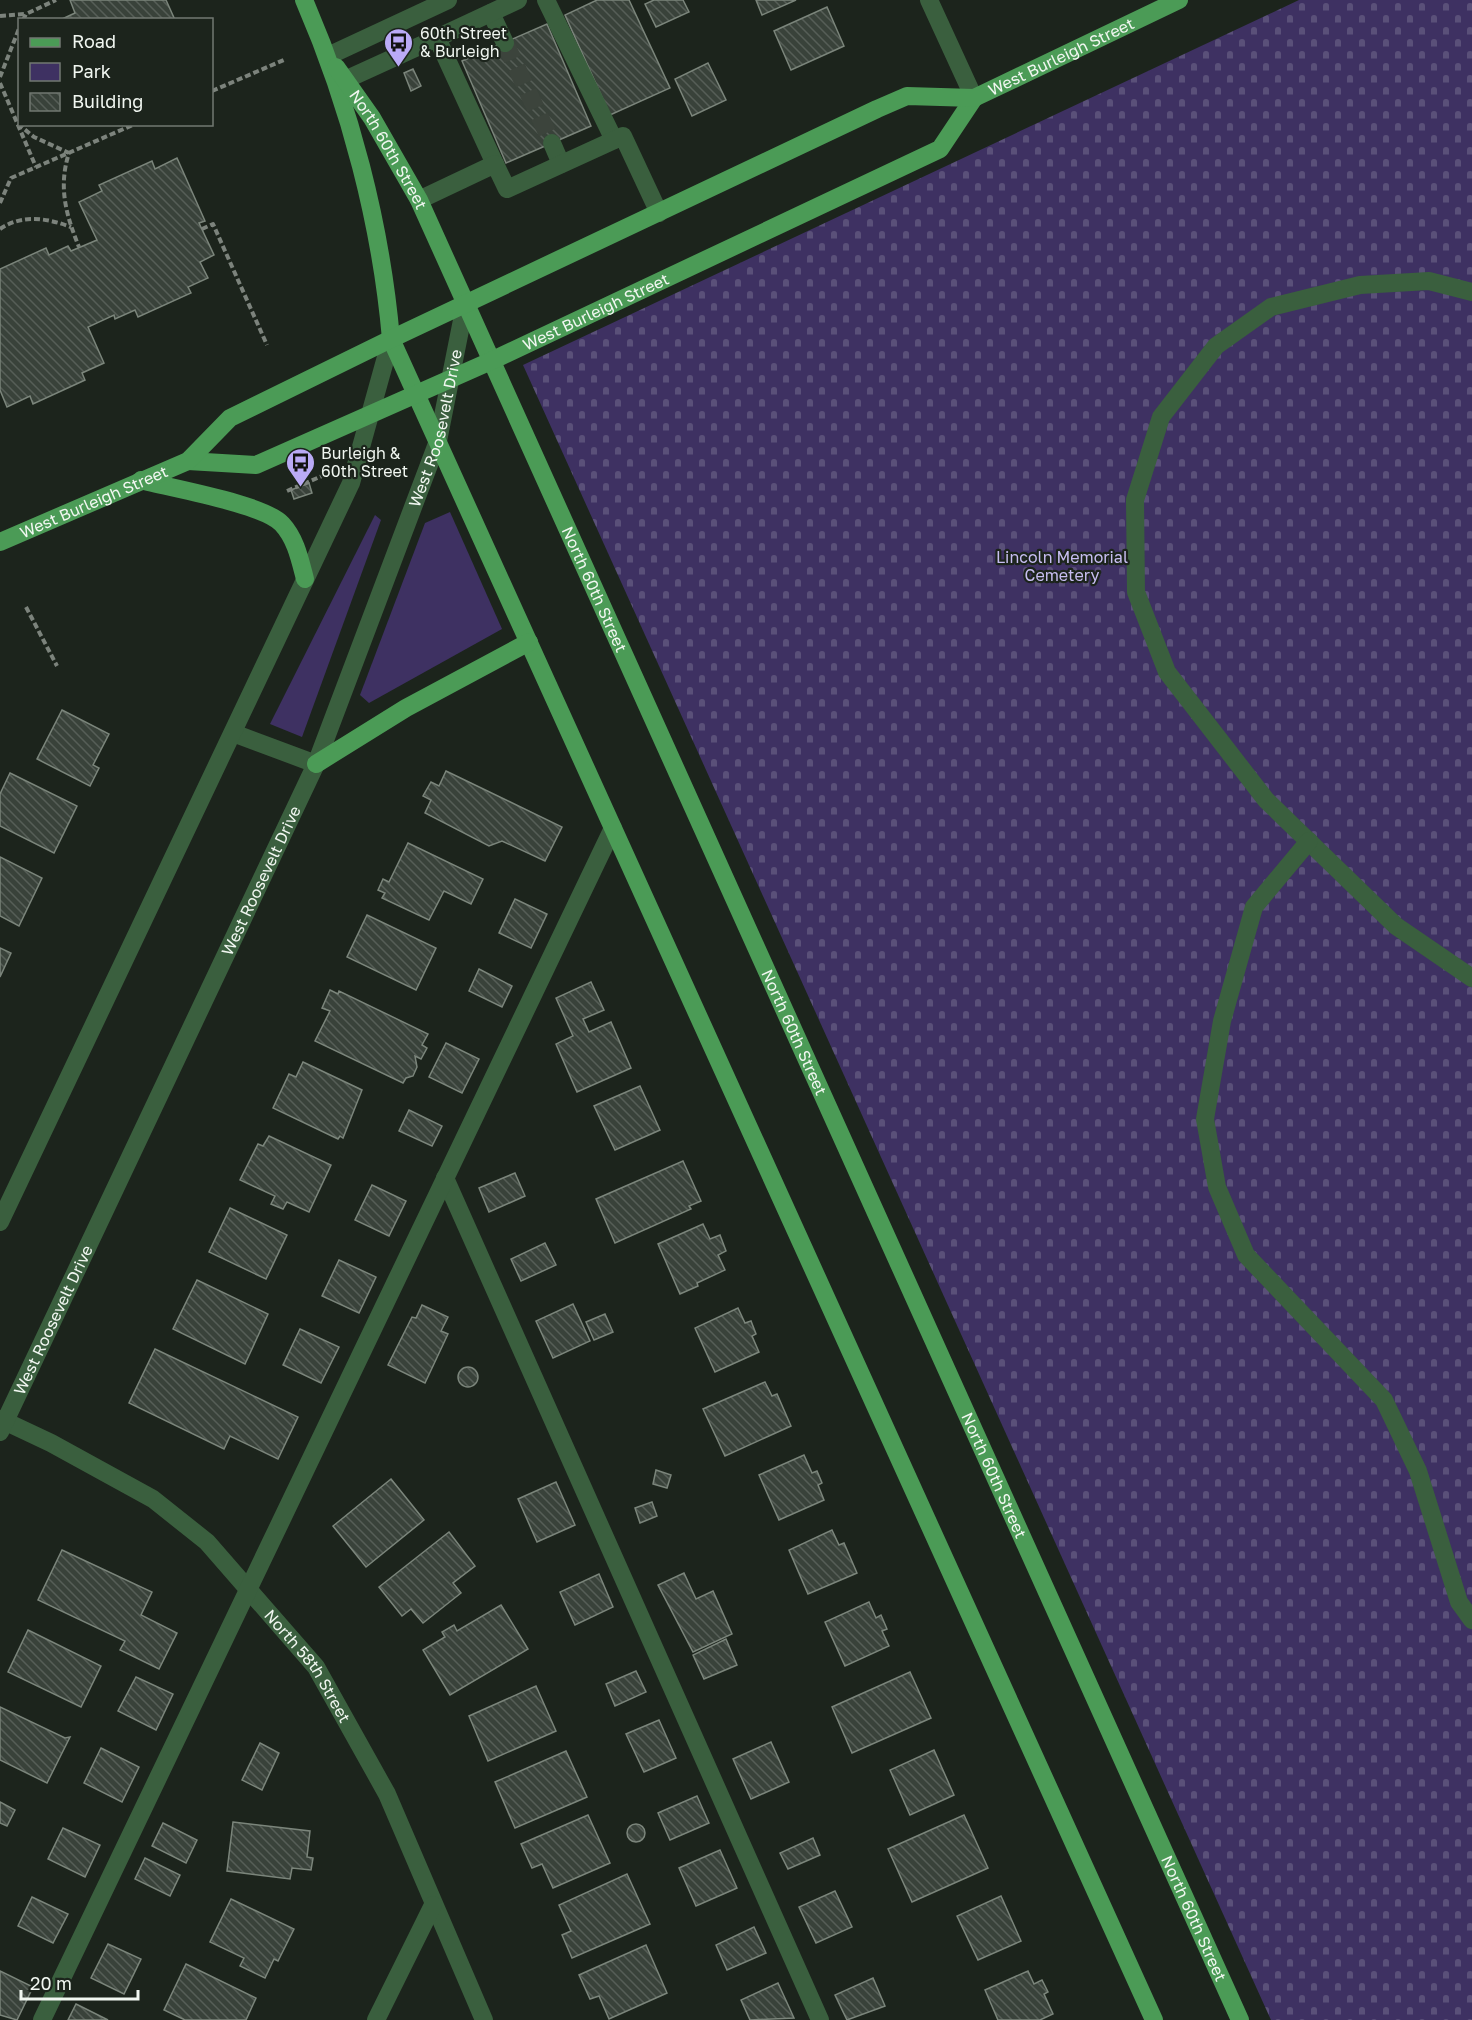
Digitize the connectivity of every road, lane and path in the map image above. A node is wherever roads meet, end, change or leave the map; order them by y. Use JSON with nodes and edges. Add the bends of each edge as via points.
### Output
{"nodes":[{"id":1,"x":56,"y":0,"type":"edge"},
{"id":2,"x":304,"y":0,"type":"edge"},
{"id":3,"x":447,"y":0,"type":"edge"},
{"id":4,"x":518,"y":0,"type":"edge"},
{"id":5,"x":546,"y":0,"type":"edge"},
{"id":6,"x":929,"y":0,"type":"edge"},
{"id":7,"x":1179,"y":0,"type":"edge"},
{"id":8,"x":490,"y":13,"type":"junction"},
{"id":9,"x":26,"y":14,"type":"junction"},
{"id":10,"x":0,"y":16,"type":"edge"},
{"id":11,"x":24,"y":18,"type":"edge"},
{"id":12,"x":18,"y":31,"type":"edge"},
{"id":13,"x":437,"y":38,"type":"junction"},
{"id":14,"x":505,"y":43,"type":"tunnel mouth"},
{"id":15,"x":328,"y":56,"type":"junction"},
{"id":16,"x":286,"y":58,"type":"dead end"},
{"id":17,"x":0,"y":77,"type":"edge"},
{"id":18,"x":345,"y":80,"type":"junction"},
{"id":19,"x":0,"y":83,"type":"edge"},
{"id":20,"x":213,"y":91,"type":"edge"},
{"id":21,"x":974,"y":98,"type":"junction"},
{"id":22,"x":18,"y":124,"type":"edge"},
{"id":23,"x":19,"y":126,"type":"edge"},
{"id":24,"x":20,"y":126,"type":"edge"},
{"id":25,"x":130,"y":126,"type":"edge"},
{"id":26,"x":614,"y":140,"type":"junction"},
{"id":27,"x":552,"y":143,"type":"tunnel mouth"},
{"id":28,"x":69,"y":153,"type":"junction"},
{"id":29,"x":495,"y":164,"type":"junction"},
{"id":30,"x":561,"y":164,"type":"junction"},
{"id":31,"x":36,"y":167,"type":"junction"},
{"id":32,"x":418,"y":200,"type":"junction"},
{"id":33,"x":0,"y":203,"type":"edge"},
{"id":34,"x":659,"y":213,"type":"junction"},
{"id":35,"x":71,"y":227,"type":"junction"},
{"id":36,"x":0,"y":229,"type":"edge"},
{"id":37,"x":202,"y":229,"type":"dead end"},
{"id":38,"x":80,"y":247,"type":"dead end"},
{"id":39,"x":1472,"y":292,"type":"edge"},
{"id":40,"x":465,"y":305,"type":"junction"},
{"id":41,"x":391,"y":339,"type":"junction"},
{"id":42,"x":267,"y":345,"type":"dead end"},
{"id":43,"x":491,"y":361,"type":"junction"},
{"id":44,"x":450,"y":379,"type":"junction"},
{"id":45,"x":416,"y":394,"type":"junction"},
{"id":46,"x":370,"y":416,"type":"junction"},
{"id":47,"x":438,"y":441,"type":"junction"},
{"id":48,"x":188,"y":461,"type":"junction"},
{"id":49,"x":325,"y":475,"type":"dead end"},
{"id":50,"x":141,"y":480,"type":"junction"},
{"id":51,"x":278,"y":495,"type":"dead end"},
{"id":52,"x":0,"y":542,"type":"edge"},
{"id":53,"x":305,"y":579,"type":"junction"},
{"id":54,"x":26,"y":607,"type":"dead end"},
{"id":55,"x":529,"y":642,"type":"junction"},
{"id":56,"x":57,"y":666,"type":"dead end"},
{"id":57,"x":233,"y":733,"type":"junction"},
{"id":58,"x":316,"y":764,"type":"junction"},
{"id":59,"x":613,"y":828,"type":"junction"},
{"id":60,"x":1309,"y":842,"type":"junction"},
{"id":61,"x":1472,"y":978,"type":"edge"},
{"id":62,"x":445,"y":1178,"type":"junction"},
{"id":63,"x":0,"y":1222,"type":"edge"},
{"id":64,"x":2,"y":1424,"type":"edge"},
{"id":65,"x":247,"y":1588,"type":"junction"},
{"id":66,"x":1472,"y":1620,"type":"edge"},
{"id":67,"x":433,"y":1905,"type":"junction"},
{"id":68,"x":42,"y":2020,"type":"edge"},
{"id":69,"x":375,"y":2020,"type":"edge"},
{"id":70,"x":484,"y":2020,"type":"edge"},
{"id":71,"x":820,"y":2020,"type":"edge"},
{"id":72,"x":1154,"y":2020,"type":"edge"},
{"id":73,"x":1240,"y":2020,"type":"edge"}],
"edges":[{"from":1,"to":9,"type":"path"},
{"from":2,"to":15,"type":"main road","name":"North 60th Street"},
{"from":3,"to":15,"type":"street"},
{"from":4,"to":8,"type":"street"},
{"from":5,"to":26,"type":"street"},
{"from":6,"to":21,"type":"street"},
{"from":7,"to":21,"type":"main road","name":"West Burleigh Street"},
{"from":8,"to":13,"type":"street"},
{"from":8,"to":14,"type":"street"},
{"from":9,"to":10,"type":"path"},
{"from":9,"to":11,"type":"path"},
{"from":12,"to":17,"type":"path"},
{"from":13,"to":18,"type":"street"},
{"from":13,"to":29,"type":"street"},
{"from":15,"to":18,"type":"main road","name":"North 60th Street"},
{"from":15,"to":41,"type":"main road","name":"North 60th Street","via":[[373,213],[387,287]]},
{"from":16,"to":20,"type":"path"},
{"from":18,"to":32,"type":"main road","name":"North 60th Street","via":[[372,118]]},
{"from":19,"to":22,"type":"path"},
{"from":21,"to":34,"type":"main road","name":"West Burleigh Street","via":[[907,96]]},
{"from":21,"to":43,"type":"main road","name":"West Burleigh Street","via":[[940,149]]},
{"from":23,"to":31,"type":"path"},
{"from":24,"to":28,"type":"path","via":[[34,137]]},
{"from":25,"to":28,"type":"path"},
{"from":26,"to":30,"type":"street"},
{"from":26,"to":34,"type":"street","via":[[623,136]]},
{"from":27,"to":30,"type":"street"},
{"from":28,"to":31,"type":"path"},
{"from":28,"to":35,"type":"path","via":[[62,174],[62,191]]},
{"from":29,"to":30,"type":"street","via":[[507,189]]},
{"from":29,"to":32,"type":"street"},
{"from":31,"to":33,"type":"path","via":[[11,178]]},
{"from":32,"to":40,"type":"main road","name":"North 60th Street"},
{"from":34,"to":40,"type":"main road","name":"West Burleigh Street"},
{"from":35,"to":36,"type":"path","via":[[28,218]]},
{"from":35,"to":38,"type":"path"},
{"from":37,"to":42,"type":"path","via":[[213,224]]},
{"from":39,"to":60,"type":"street","via":[[1429,281],[1360,285],[1271,307],[1216,346],[1161,417],[1135,500],[1136,592],[1167,672],[1266,800]]},
{"from":40,"to":41,"type":"main road","name":"West Burleigh Street"},
{"from":40,"to":43,"type":"main road","name":"North 60th Street"},
{"from":40,"to":44,"type":"street","name":"West Roosevelt Drive"},
{"from":41,"to":45,"type":"main road","name":"North 60th Street"},
{"from":41,"to":46,"type":"street"},
{"from":41,"to":48,"type":"main road","name":"West Burleigh Street","via":[[230,418]]},
{"from":43,"to":44,"type":"main road","name":"West Burleigh Street"},
{"from":43,"to":73,"type":"main road","name":"North 60th Street"},
{"from":44,"to":45,"type":"main road","name":"West Burleigh Street"},
{"from":44,"to":47,"type":"street","name":"West Roosevelt Drive"},
{"from":45,"to":46,"type":"main road","name":"West Burleigh Street"},
{"from":45,"to":47,"type":"main road","name":"North 60th Street"},
{"from":46,"to":48,"type":"main road","name":"West Burleigh Street","via":[[256,465]]},
{"from":46,"to":53,"type":"street","via":[[351,483]]},
{"from":47,"to":55,"type":"main road","name":"North 60th Street"},
{"from":47,"to":58,"type":"street","name":"West Roosevelt Drive"},
{"from":48,"to":50,"type":"main road","name":"West Burleigh Street"},
{"from":49,"to":51,"type":"path"},
{"from":50,"to":52,"type":"main road","name":"West Burleigh Street"},
{"from":50,"to":53,"type":"main road","via":[[250,507],[281,522],[295,542]]},
{"from":53,"to":57,"type":"street"},
{"from":54,"to":56,"type":"path"},
{"from":55,"to":58,"type":"main road","via":[[406,708]]},
{"from":55,"to":59,"type":"main road","name":"North 60th Street"},
{"from":57,"to":58,"type":"street"},
{"from":57,"to":63,"type":"street"},
{"from":58,"to":64,"type":"street","name":"West Roosevelt Drive"},
{"from":59,"to":62,"type":"street"},
{"from":59,"to":72,"type":"main road","name":"North 60th Street"},
{"from":60,"to":61,"type":"street","via":[[1396,926]]},
{"from":60,"to":66,"type":"street","via":[[1254,907],[1222,1021],[1205,1119],[1217,1187],[1246,1255],[1384,1400],[1418,1471],[1459,1602]]},
{"from":62,"to":65,"type":"street"},
{"from":62,"to":71,"type":"street"},
{"from":64,"to":65,"type":"street","name":"North 58th Street","via":[[51,1443],[153,1499],[207,1542]]},
{"from":65,"to":67,"type":"street","name":"North 58th Street","via":[[316,1667],[387,1794]]},
{"from":65,"to":68,"type":"street"},
{"from":67,"to":69,"type":"street"},
{"from":67,"to":70,"type":"street","name":"North 58th Street"}]}
